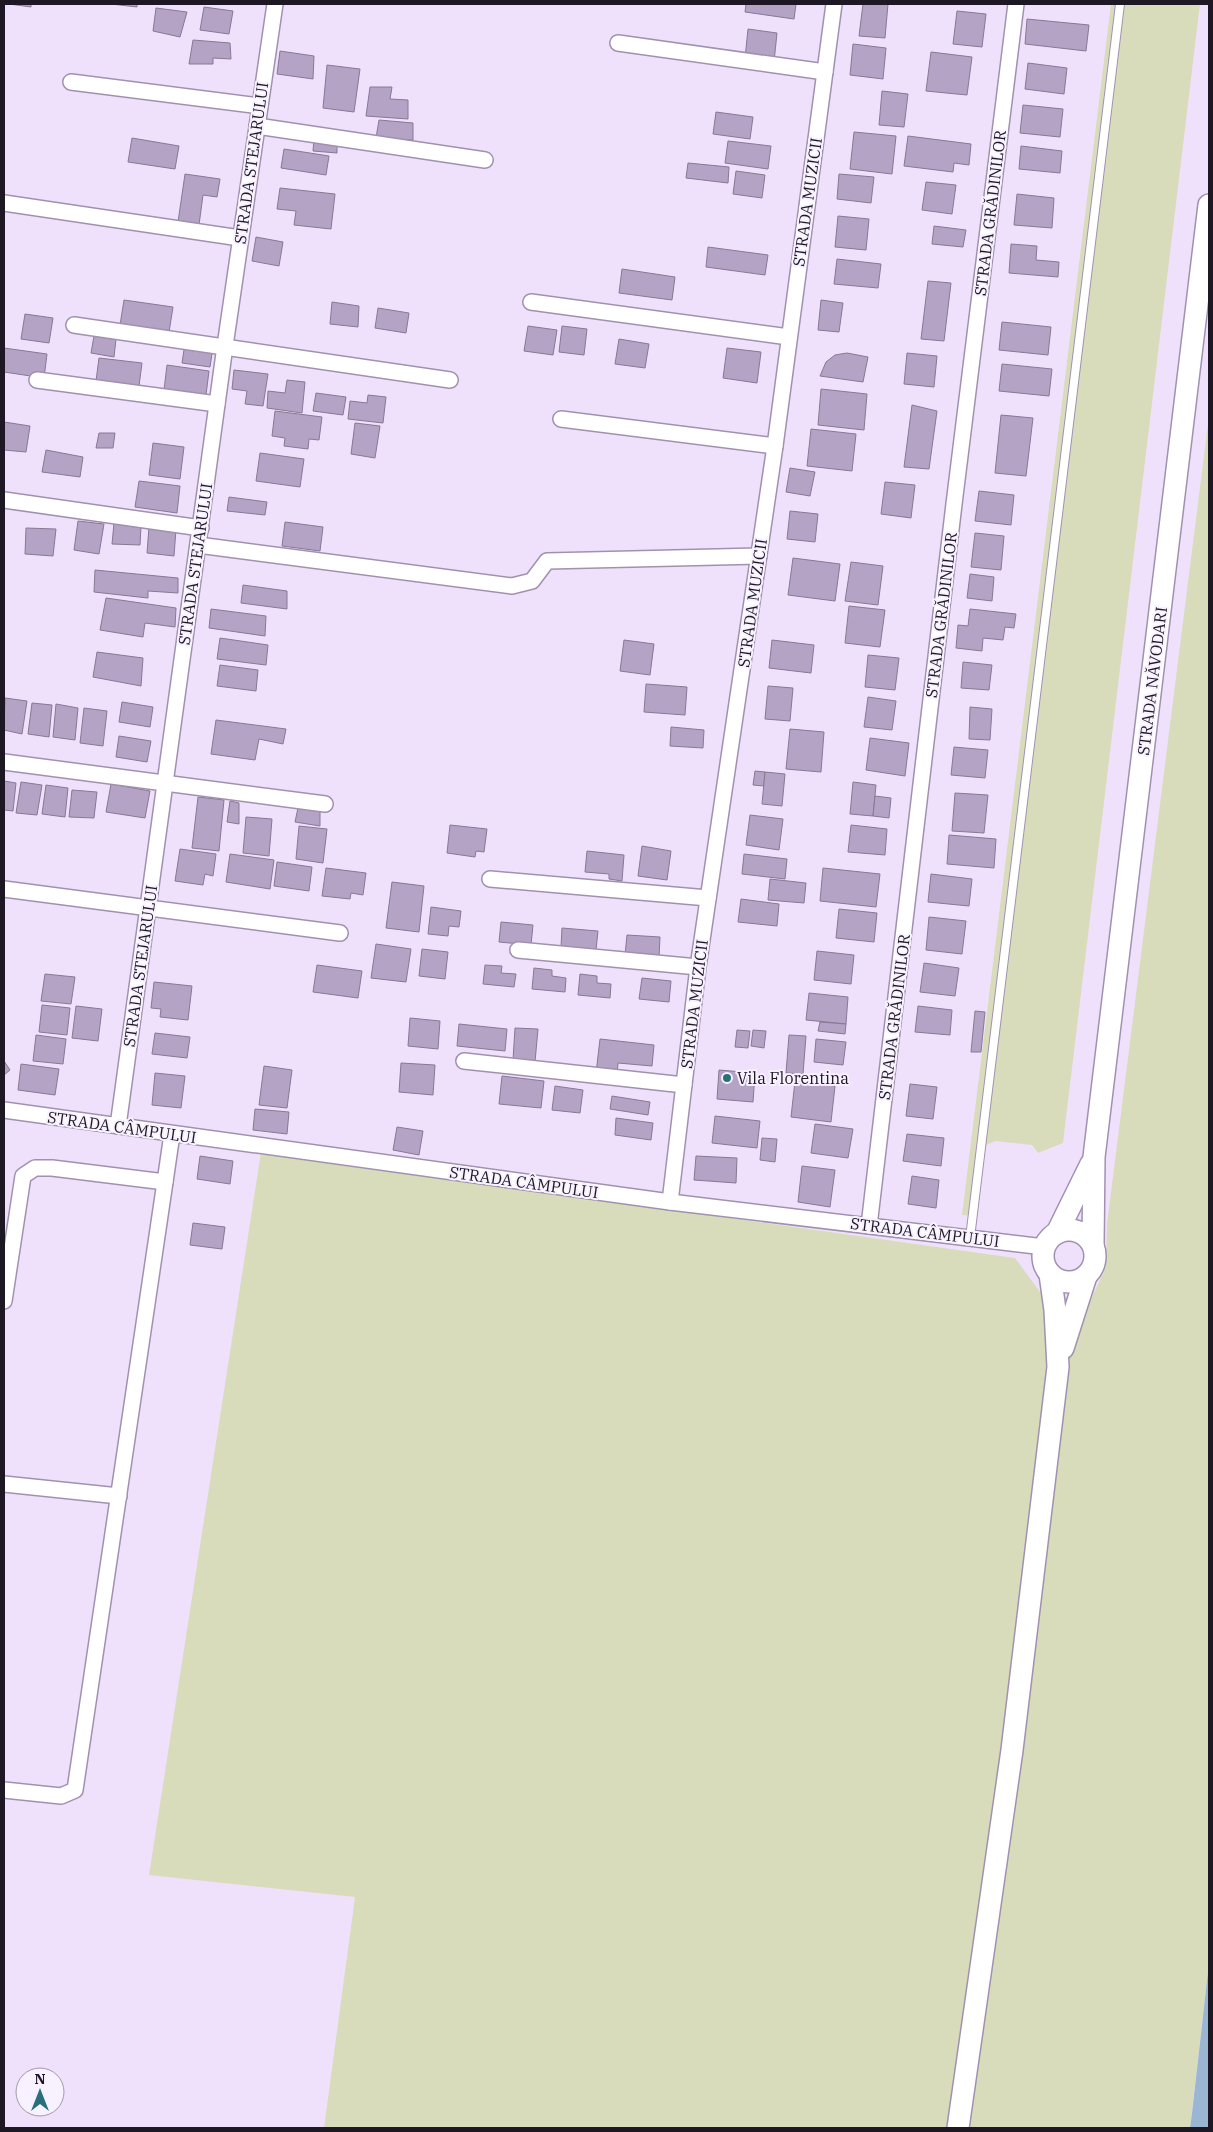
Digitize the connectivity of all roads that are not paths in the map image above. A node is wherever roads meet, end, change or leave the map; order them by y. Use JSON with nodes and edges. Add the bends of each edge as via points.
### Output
{"nodes":[{"id":1,"x":275,"y":4,"type":"edge"},
{"id":2,"x":834,"y":4,"type":"edge"},
{"id":3,"x":1016,"y":4,"type":"edge"},
{"id":4,"x":1120,"y":4,"type":"edge"},
{"id":5,"x":618,"y":44,"type":"dead end"},
{"id":6,"x":825,"y":72,"type":"junction"},
{"id":7,"x":71,"y":82,"type":"dead end"},
{"id":8,"x":260,"y":106,"type":"junction"},
{"id":9,"x":257,"y":126,"type":"junction"},
{"id":10,"x":485,"y":160,"type":"dead end"},
{"id":11,"x":4,"y":203,"type":"edge"},
{"id":12,"x":1209,"y":205,"type":"edge"},
{"id":13,"x":240,"y":238,"type":"junction"},
{"id":14,"x":531,"y":302,"type":"dead end"},
{"id":15,"x":74,"y":325,"type":"dead end"},
{"id":16,"x":789,"y":337,"type":"junction"},
{"id":17,"x":225,"y":346,"type":"junction"},
{"id":18,"x":37,"y":380,"type":"dead end"},
{"id":19,"x":450,"y":380,"type":"dead end"},
{"id":20,"x":217,"y":404,"type":"junction"},
{"id":21,"x":561,"y":420,"type":"dead end"},
{"id":22,"x":775,"y":446,"type":"junction"},
{"id":23,"x":4,"y":500,"type":"edge"},
{"id":24,"x":201,"y":528,"type":"junction"},
{"id":25,"x":198,"y":545,"type":"junction"},
{"id":26,"x":759,"y":556,"type":"junction"},
{"id":27,"x":4,"y":762,"type":"edge"},
{"id":28,"x":166,"y":783,"type":"junction"},
{"id":29,"x":325,"y":804,"type":"dead end"},
{"id":30,"x":490,"y":879,"type":"dead end"},
{"id":31,"x":4,"y":889,"type":"edge"},
{"id":32,"x":708,"y":898,"type":"junction"},
{"id":33,"x":148,"y":907,"type":"junction"},
{"id":34,"x":340,"y":933,"type":"dead end"},
{"id":35,"x":518,"y":950,"type":"dead end"},
{"id":36,"x":698,"y":967,"type":"junction"},
{"id":37,"x":464,"y":1061,"type":"dead end"},
{"id":38,"x":684,"y":1085,"type":"junction"},
{"id":39,"x":4,"y":1110,"type":"edge"},
{"id":40,"x":118,"y":1126,"type":"junction"},
{"id":41,"x":172,"y":1134,"type":"junction"},
{"id":42,"x":1094,"y":1157,"type":"junction"},
{"id":43,"x":165,"y":1182,"type":"junction"},
{"id":44,"x":670,"y":1202,"type":"junction"},
{"id":45,"x":869,"y":1226,"type":"junction"},
{"id":46,"x":970,"y":1238,"type":"junction"},
{"id":47,"x":1051,"y":1240,"type":"junction"},
{"id":48,"x":1093,"y":1245,"type":"junction"},
{"id":49,"x":1050,"y":1274,"type":"junction"},
{"id":50,"x":1086,"y":1276,"type":"junction"},
{"id":51,"x":4,"y":1301,"type":"edge"},
{"id":52,"x":1059,"y":1363,"type":"junction"},
{"id":53,"x":4,"y":1484,"type":"edge"},
{"id":54,"x":120,"y":1496,"type":"junction"},
{"id":55,"x":4,"y":1790,"type":"edge"},
{"id":56,"x":958,"y":2128,"type":"edge"}],
"edges":[{"from":1,"to":8,"type":"street","name":"STRADA STEJARULUI"},
{"from":2,"to":6,"type":"street","name":"STRADA MUZICII"},
{"from":3,"to":45,"type":"street","name":"STRADA GRĂDINILOR"},
{"from":4,"to":46,"type":"lane"},
{"from":5,"to":6,"type":"street"},
{"from":6,"to":16,"type":"street","name":"STRADA MUZICII"},
{"from":7,"to":8,"type":"street"},
{"from":8,"to":9,"type":"street","name":"STRADA STEJARULUI"},
{"from":9,"to":10,"type":"street"},
{"from":9,"to":13,"type":"street","name":"STRADA STEJARULUI"},
{"from":11,"to":13,"type":"street"},
{"from":12,"to":42,"type":"main road","name":"STRADA NĂVODARI"},
{"from":13,"to":17,"type":"street","name":"STRADA STEJARULUI"},
{"from":14,"to":16,"type":"street"},
{"from":15,"to":17,"type":"street"},
{"from":16,"to":22,"type":"street","name":"STRADA MUZICII"},
{"from":17,"to":19,"type":"street"},
{"from":17,"to":20,"type":"street","name":"STRADA STEJARULUI"},
{"from":18,"to":20,"type":"street"},
{"from":20,"to":24,"type":"street","name":"STRADA STEJARULUI"},
{"from":21,"to":22,"type":"street"},
{"from":22,"to":26,"type":"street","name":"STRADA MUZICII"},
{"from":23,"to":24,"type":"street"},
{"from":24,"to":25,"type":"street","name":"STRADA STEJARULUI"},
{"from":25,"to":26,"type":"street","via":[[512,586],[532,581],[547,561]]},
{"from":25,"to":28,"type":"street","name":"STRADA STEJARULUI"},
{"from":26,"to":32,"type":"street","name":"STRADA MUZICII"},
{"from":27,"to":28,"type":"street"},
{"from":28,"to":29,"type":"street"},
{"from":28,"to":33,"type":"street","name":"STRADA STEJARULUI"},
{"from":30,"to":32,"type":"street"},
{"from":31,"to":33,"type":"street"},
{"from":32,"to":36,"type":"street","name":"STRADA MUZICII"},
{"from":33,"to":34,"type":"street"},
{"from":33,"to":40,"type":"street","name":"STRADA STEJARULUI"},
{"from":35,"to":36,"type":"street"},
{"from":36,"to":38,"type":"street","name":"STRADA MUZICII"},
{"from":37,"to":38,"type":"street"},
{"from":38,"to":44,"type":"street","name":"STRADA MUZICII"},
{"from":39,"to":40,"type":"street","name":"STRADA CÂMPULUI"},
{"from":40,"to":41,"type":"street","name":"STRADA CÂMPULUI"},
{"from":41,"to":43,"type":"street"},
{"from":41,"to":44,"type":"street","name":"STRADA CÂMPULUI"},
{"from":42,"to":47,"type":"main road","name":"STRADA NĂVODARI"},
{"from":42,"to":48,"type":"main road","name":"STRADA NĂVODARI"},
{"from":43,"to":51,"type":"street","via":[[52,1168],[35,1168],[23,1176]]},
{"from":43,"to":54,"type":"street"},
{"from":44,"to":45,"type":"street","name":"STRADA CÂMPULUI"},
{"from":45,"to":46,"type":"street","name":"STRADA CÂMPULUI"},
{"from":46,"to":47,"type":"street","name":"STRADA CÂMPULUI"},
{"from":47,"to":48,"type":"main road","via":[[1073,1230],[1081,1232]]},
{"from":47,"to":49,"type":"main road","via":[[1043,1258]]},
{"from":48,"to":50,"type":"main road","via":[[1095,1261]]},
{"from":49,"to":50,"type":"main road","via":[[1070,1282]]},
{"from":49,"to":52,"type":"main road"},
{"from":50,"to":52,"type":"main road"},
{"from":52,"to":56,"type":"main road","via":[[1012,1750]]},
{"from":53,"to":54,"type":"street"},
{"from":54,"to":55,"type":"street","via":[[75,1790],[61,1796]]}]}
